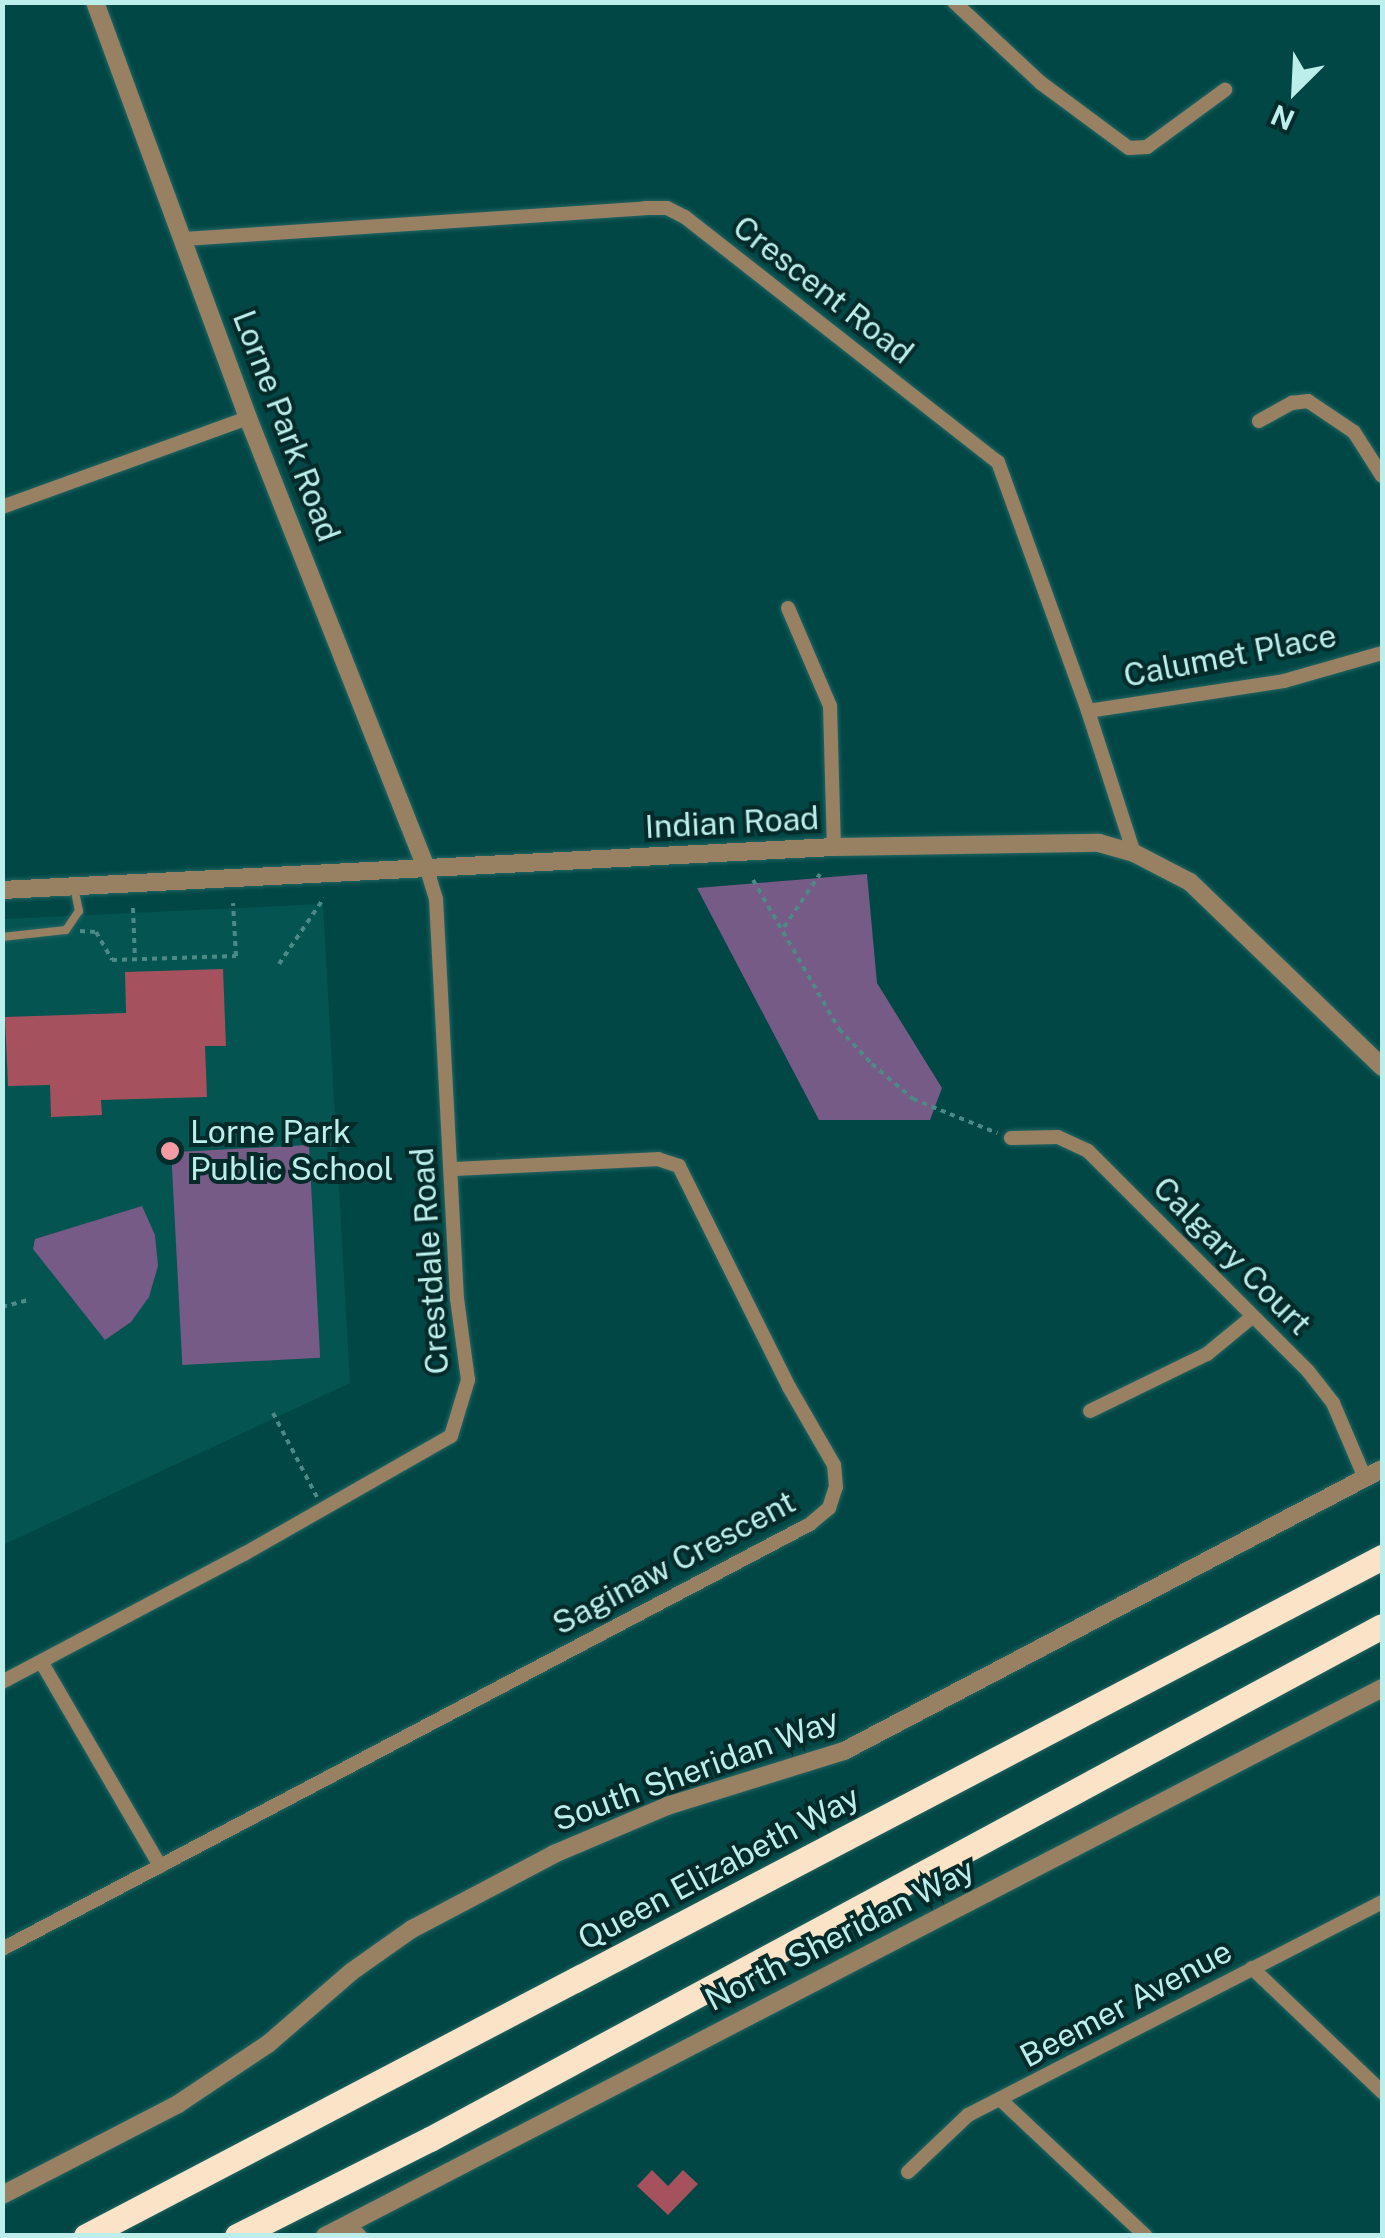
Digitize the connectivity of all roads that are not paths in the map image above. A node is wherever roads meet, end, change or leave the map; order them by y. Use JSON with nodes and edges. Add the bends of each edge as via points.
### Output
{"nodes":[{"id":1,"x":95,"y":2,"type":"edge"},
{"id":2,"x":954,"y":2,"type":"edge"},
{"id":3,"x":1225,"y":90,"type":"dead end"},
{"id":4,"x":184,"y":239,"type":"junction"},
{"id":5,"x":248,"y":418,"type":"junction"},
{"id":6,"x":1259,"y":421,"type":"dead end"},
{"id":7,"x":1382,"y":476,"type":"edge"},
{"id":8,"x":2,"y":508,"type":"edge"},
{"id":9,"x":788,"y":608,"type":"dead end"},
{"id":10,"x":1382,"y":653,"type":"edge"},
{"id":11,"x":1088,"y":711,"type":"junction"},
{"id":12,"x":834,"y":847,"type":"junction"},
{"id":13,"x":1134,"y":853,"type":"junction"},
{"id":14,"x":427,"y":870,"type":"junction"},
{"id":15,"x":74,"y":885,"type":"junction"},
{"id":16,"x":2,"y":890,"type":"edge"},
{"id":17,"x":2,"y":937,"type":"edge"},
{"id":18,"x":1382,"y":1067,"type":"edge"},
{"id":19,"x":1010,"y":1138,"type":"road end"},
{"id":20,"x":451,"y":1169,"type":"junction"},
{"id":21,"x":1252,"y":1317,"type":"junction"},
{"id":22,"x":1090,"y":1411,"type":"dead end"},
{"id":23,"x":1382,"y":1468,"type":"edge"},
{"id":24,"x":1365,"y":1478,"type":"junction"},
{"id":25,"x":1382,"y":1556,"type":"edge"},
{"id":26,"x":1382,"y":1626,"type":"edge"},
{"id":27,"x":42,"y":1663,"type":"junction"},
{"id":28,"x":2,"y":1682,"type":"edge"},
{"id":29,"x":1382,"y":1688,"type":"edge"},
{"id":30,"x":160,"y":1866,"type":"junction"},
{"id":31,"x":1382,"y":1902,"type":"edge"},
{"id":32,"x":2,"y":1950,"type":"edge"},
{"id":33,"x":1252,"y":1968,"type":"junction"},
{"id":34,"x":1382,"y":2092,"type":"edge"},
{"id":35,"x":1002,"y":2101,"type":"junction"},
{"id":36,"x":908,"y":2172,"type":"dead end"},
{"id":37,"x":2,"y":2195,"type":"edge"},
{"id":38,"x":354,"y":2230,"type":"edge"},
{"id":39,"x":86,"y":2236,"type":"edge"},
{"id":40,"x":237,"y":2236,"type":"edge"},
{"id":41,"x":325,"y":2236,"type":"edge"},
{"id":42,"x":1146,"y":2236,"type":"edge"}],
"edges":[{"from":1,"to":4,"type":"street","name":"Lorne Park Road"},
{"from":2,"to":3,"type":"street","via":[[1041,83],[1129,148],[1147,147]]},
{"from":4,"to":5,"type":"street","name":"Lorne Park Road"},
{"from":4,"to":11,"type":"street","name":"Crescent Road","via":[[666,208],[998,462]]},
{"from":5,"to":8,"type":"street"},
{"from":5,"to":14,"type":"street","name":"Lorne Park Road"},
{"from":6,"to":7,"type":"street","via":[[1292,402],[1308,401],[1354,432]]},
{"from":9,"to":12,"type":"street","via":[[830,706]]},
{"from":10,"to":11,"type":"street","name":"Calumet Place","via":[[1284,681]]},
{"from":11,"to":13,"type":"street","name":"Crescent Road"},
{"from":12,"to":13,"type":"street","name":"Indian Road","via":[[1003,841],[1099,843]]},
{"from":12,"to":14,"type":"street","name":"Indian Road"},
{"from":13,"to":18,"type":"street","name":"Indian Road","via":[[1190,882],[1223,910]]},
{"from":14,"to":15,"type":"street","name":"Indian Road"},
{"from":14,"to":20,"type":"street","name":"Crestdale Road","via":[[436,899]]},
{"from":15,"to":16,"type":"street","name":"Indian Road"},
{"from":15,"to":17,"type":"lane","via":[[78,911],[66,930]]},
{"from":19,"to":21,"type":"street","name":"Calgary Court","via":[[1058,1137],[1088,1151]]},
{"from":20,"to":27,"type":"street","name":"Crestdale Road","via":[[468,1380],[451,1436]]},
{"from":20,"to":30,"type":"street","name":"Saginaw Crescent","via":[[658,1159],[680,1166],[834,1465],[829,1508],[810,1524]]},
{"from":21,"to":22,"type":"street","via":[[1207,1354]]},
{"from":21,"to":24,"type":"street","name":"Calgary Court","via":[[1333,1403]]},
{"from":23,"to":24,"type":"street","name":"South Sheridan Way"},
{"from":24,"to":37,"type":"street","name":"South Sheridan Way","via":[[844,1751],[667,1806],[554,1854],[412,1929],[268,2044],[178,2104]]},
{"from":25,"to":39,"type":"highway","name":"Queen Elizabeth Way"},
{"from":26,"to":40,"type":"highway","via":[[430,2139]]},
{"from":27,"to":28,"type":"street","name":"Crestdale Road"},
{"from":27,"to":30,"type":"street"},
{"from":29,"to":38,"type":"street","name":"North Sheridan Way"},
{"from":30,"to":32,"type":"street","name":"Saginaw Crescent"},
{"from":31,"to":33,"type":"street","name":"Beemer Avenue"},
{"from":33,"to":34,"type":"street"},
{"from":33,"to":35,"type":"street","name":"Beemer Avenue"},
{"from":35,"to":36,"type":"street","name":"Beemer Avenue","via":[[968,2115]]},
{"from":35,"to":42,"type":"street"},
{"from":38,"to":41,"type":"street","name":"North Sheridan Way"}]}
